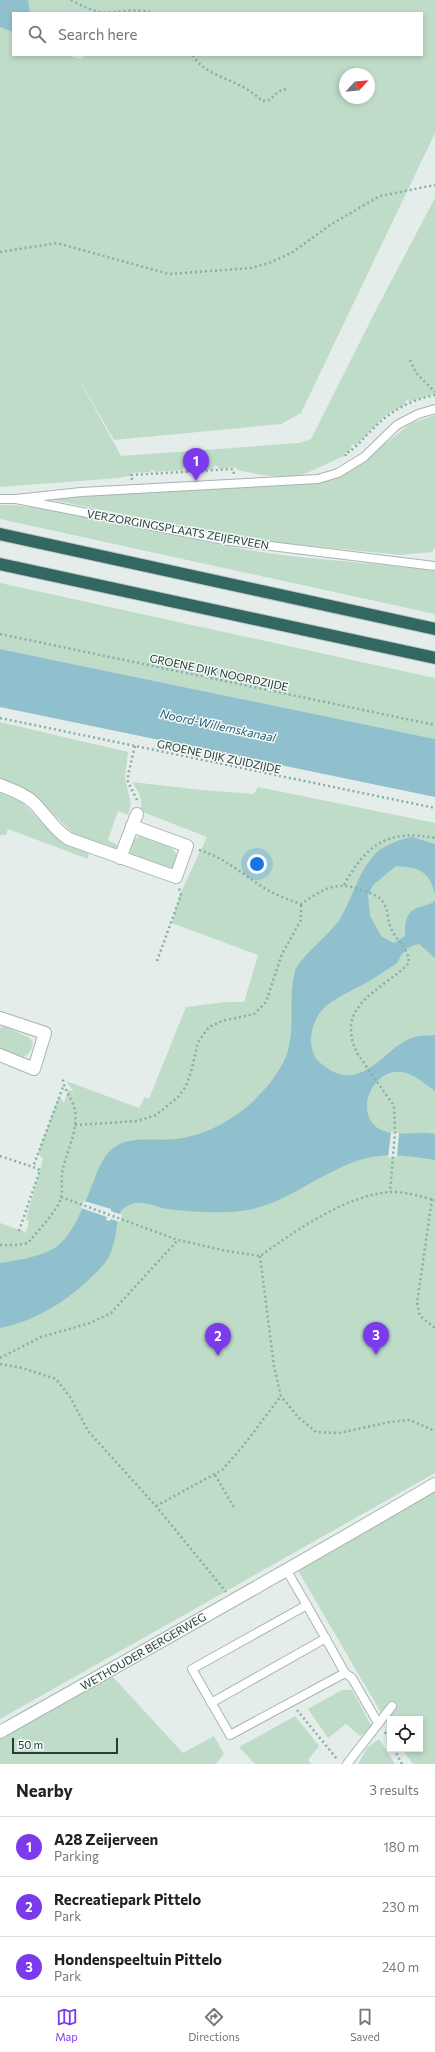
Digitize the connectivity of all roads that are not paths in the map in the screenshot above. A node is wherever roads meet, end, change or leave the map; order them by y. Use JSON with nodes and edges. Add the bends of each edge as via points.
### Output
{"nodes":[{"id":1,"x":435,"y":409,"type":"edge"},
{"id":2,"x":0,"y":499,"type":"edge"},
{"id":3,"x":16,"y":499,"type":"junction"},
{"id":4,"x":0,"y":534,"type":"edge"},
{"id":5,"x":0,"y":564,"type":"edge"},
{"id":6,"x":435,"y":566,"type":"edge"},
{"id":7,"x":435,"y":628,"type":"edge"},
{"id":8,"x":435,"y":658,"type":"edge"},
{"id":9,"x":0,"y":786,"type":"edge"},
{"id":10,"x":137,"y":814,"type":"road end"},
{"id":11,"x":132,"y":826,"type":"junction"},
{"id":12,"x":120,"y":858,"type":"junction"},
{"id":13,"x":0,"y":1018,"type":"edge"},
{"id":14,"x":0,"y":1055,"type":"edge"},
{"id":15,"x":435,"y":1484,"type":"edge"},
{"id":16,"x":286,"y":1571,"type":"junction"},
{"id":17,"x":307,"y":1605,"type":"junction"},
{"id":18,"x":326,"y":1638,"type":"junction"},
{"id":19,"x":345,"y":1673,"type":"junction"},
{"id":20,"x":211,"y":1703,"type":"junction"},
{"id":21,"x":392,"y":1706,"type":"dead end"},
{"id":22,"x":378,"y":1723,"type":"junction"},
{"id":23,"x":0,"y":1732,"type":"edge"},
{"id":24,"x":346,"y":1764,"type":"edge"}],
"edges":[{"from":1,"to":3,"type":"lane","name":"VERZORGINGSPLAATS ZEIJERVEEN","via":[[397,425],[364,457],[338,473],[318,479],[80,492]]},
{"from":2,"to":3,"type":"lane","name":"VERZORGINGSPLAATS ZEIJERVEEN"},
{"from":3,"to":6,"type":"lane","name":"VERZORGINGSPLAATS ZEIJERVEEN","via":[[229,541]]},
{"from":4,"to":7,"type":"highway"},
{"from":5,"to":8,"type":"highway"},
{"from":9,"to":12,"type":"street","via":[[24,795],[34,802],[60,834]]},
{"from":10,"to":11,"type":"street"},
{"from":11,"to":12,"type":"street"},
{"from":11,"to":12,"type":"street","via":[[187,846],[176,877]]},
{"from":13,"to":14,"type":"street","via":[[45,1034],[34,1069]]},
{"from":15,"to":16,"type":"street","name":"WETHOUDER BERGERWEG"},
{"from":16,"to":17,"type":"lane"},
{"from":16,"to":23,"type":"street","name":"WETHOUDER BERGERWEG"},
{"from":17,"to":18,"type":"lane"},
{"from":17,"to":20,"type":"lane","via":[[192,1670]]},
{"from":18,"to":19,"type":"lane"},
{"from":18,"to":20,"type":"lane"},
{"from":19,"to":20,"type":"lane","via":[[230,1735]]},
{"from":19,"to":22,"type":"lane","via":[[352,1678]]},
{"from":21,"to":22,"type":"lane"},
{"from":22,"to":24,"type":"lane"}]}
